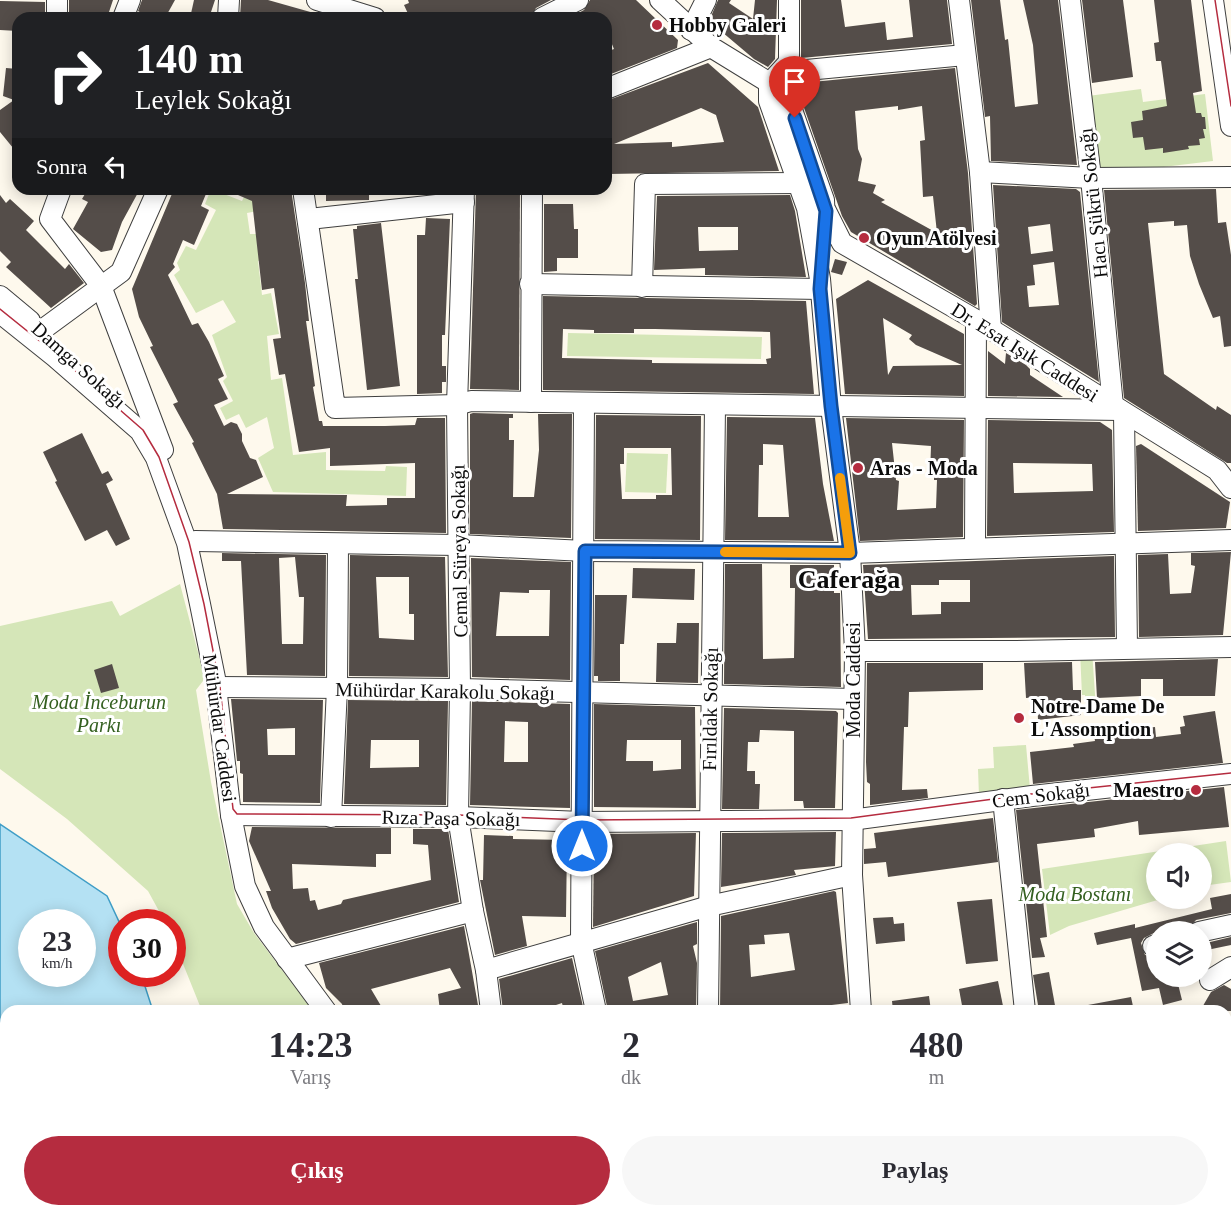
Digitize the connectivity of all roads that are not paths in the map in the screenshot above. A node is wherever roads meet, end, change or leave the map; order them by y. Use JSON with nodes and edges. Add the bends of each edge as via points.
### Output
{"nodes":[{"id":1,"x":317,"y":0,"type":"edge"},
{"id":2,"x":578,"y":0,"type":"edge"},
{"id":3,"x":660,"y":0,"type":"edge"},
{"id":4,"x":706,"y":0,"type":"edge"},
{"id":5,"x":789,"y":0,"type":"edge"},
{"id":6,"x":959,"y":0,"type":"edge"},
{"id":7,"x":1070,"y":0,"type":"edge"},
{"id":8,"x":1213,"y":0,"type":"edge"},
{"id":9,"x":356,"y":12,"type":"edge"},
{"id":10,"x":554,"y":12,"type":"edge"},
{"id":11,"x":691,"y":30,"type":"junction"},
{"id":12,"x":711,"y":46,"type":"junction"},
{"id":13,"x":965,"y":55,"type":"junction"},
{"id":14,"x":793,"y":66,"type":"junction"},
{"id":15,"x":1228,"y":82,"type":"edge"},
{"id":16,"x":612,"y":87,"type":"edge"},
{"id":17,"x":778,"y":89,"type":"junction"},
{"id":18,"x":1231,"y":126,"type":"edge"},
{"id":19,"x":980,"y":172,"type":"junction"},
{"id":20,"x":1231,"y":177,"type":"edge"},
{"id":21,"x":1091,"y":178,"type":"junction"},
{"id":22,"x":800,"y":183,"type":"junction"},
{"id":23,"x":59,"y":195,"type":"edge"},
{"id":24,"x":155,"y":195,"type":"edge"},
{"id":25,"x":304,"y":195,"type":"edge"},
{"id":26,"x":532,"y":195,"type":"edge"},
{"id":27,"x":464,"y":196,"type":"edge"},
{"id":28,"x":826,"y":211,"type":"junction"},
{"id":29,"x":309,"y":219,"type":"junction"},
{"id":30,"x":530,"y":284,"type":"junction"},
{"id":31,"x":820,"y":284,"type":"junction"},
{"id":32,"x":101,"y":286,"type":"junction"},
{"id":33,"x":642,"y":287,"type":"junction"},
{"id":34,"x":0,"y":296,"type":"edge"},
{"id":35,"x":0,"y":313,"type":"edge"},
{"id":36,"x":983,"y":325,"type":"junction"},
{"id":37,"x":42,"y":330,"type":"junction"},
{"id":38,"x":531,"y":402,"type":"junction"},
{"id":39,"x":584,"y":404,"type":"junction"},
{"id":40,"x":457,"y":405,"type":"junction"},
{"id":41,"x":714,"y":406,"type":"junction"},
{"id":42,"x":831,"y":406,"type":"junction"},
{"id":43,"x":975,"y":410,"type":"junction"},
{"id":44,"x":1119,"y":410,"type":"junction"},
{"id":45,"x":148,"y":434,"type":"junction"},
{"id":46,"x":1227,"y":477,"type":"edge"},
{"id":47,"x":1231,"y":540,"type":"edge"},
{"id":48,"x":195,"y":541,"type":"junction"},
{"id":49,"x":1126,"y":543,"type":"junction"},
{"id":50,"x":338,"y":545,"type":"junction"},
{"id":51,"x":458,"y":545,"type":"junction"},
{"id":52,"x":975,"y":547,"type":"junction"},
{"id":53,"x":585,"y":551,"type":"junction"},
{"id":54,"x":711,"y":552,"type":"junction"},
{"id":55,"x":850,"y":553,"type":"junction"},
{"id":56,"x":1231,"y":637,"type":"edge"},
{"id":57,"x":1231,"y":647,"type":"edge"},
{"id":58,"x":1128,"y":648,"type":"junction"},
{"id":59,"x":855,"y":651,"type":"junction"},
{"id":60,"x":1231,"y":666,"type":"edge"},
{"id":61,"x":221,"y":687,"type":"junction"},
{"id":62,"x":337,"y":688,"type":"junction"},
{"id":63,"x":460,"y":689,"type":"junction"},
{"id":64,"x":582,"y":694,"type":"junction"},
{"id":65,"x":711,"y":695,"type":"junction"},
{"id":66,"x":854,"y":699,"type":"junction"},
{"id":67,"x":1231,"y":774,"type":"edge"},
{"id":68,"x":1003,"y":800,"type":"junction"},
{"id":69,"x":231,"y":815,"type":"junction"},
{"id":70,"x":331,"y":817,"type":"junction"},
{"id":71,"x":458,"y":817,"type":"junction"},
{"id":72,"x":709,"y":820,"type":"junction"},
{"id":73,"x":851,"y":820,"type":"junction"},
{"id":74,"x":582,"y":822,"type":"junction"},
{"id":75,"x":852,"y":875,"type":"junction"},
{"id":76,"x":709,"y":906,"type":"junction"},
{"id":77,"x":473,"y":911,"type":"junction"},
{"id":78,"x":1231,"y":925,"type":"edge"},
{"id":79,"x":1212,"y":929,"type":"edge"},
{"id":80,"x":581,"y":941,"type":"junction"},
{"id":81,"x":287,"y":959,"type":"junction"},
{"id":82,"x":1231,"y":967,"type":"edge"},
{"id":83,"x":486,"y":970,"type":"junction"},
{"id":84,"x":1212,"y":979,"type":"edge"},
{"id":85,"x":322,"y":1005,"type":"edge"},
{"id":86,"x":490,"y":1005,"type":"edge"},
{"id":87,"x":595,"y":1005,"type":"edge"},
{"id":88,"x":708,"y":1005,"type":"edge"},
{"id":89,"x":861,"y":1005,"type":"edge"},
{"id":90,"x":1024,"y":1005,"type":"edge"}],
"edges":[{"from":1,"to":9,"type":"street"},
{"from":2,"to":10,"type":"street"},
{"from":3,"to":11,"type":"street"},
{"from":4,"to":11,"type":"street"},
{"from":5,"to":14,"type":"street"},
{"from":6,"to":13,"type":"street"},
{"from":7,"to":21,"type":"street","name":"Hacı Şükrü Sokağı"},
{"from":8,"to":15,"type":"street"},
{"from":11,"to":12,"type":"street"},
{"from":12,"to":16,"type":"street"},
{"from":12,"to":17,"type":"street"},
{"from":13,"to":14,"type":"street"},
{"from":13,"to":19,"type":"street"},
{"from":14,"to":17,"type":"street"},
{"from":15,"to":18,"type":"street"},
{"from":17,"to":22,"type":"street","name":"Moda Caddesi","via":[[769,101]]},
{"from":17,"to":28,"type":"street","name":"Moda Caddesi"},
{"from":19,"to":21,"type":"street"},
{"from":19,"to":36,"type":"street"},
{"from":20,"to":21,"type":"street"},
{"from":21,"to":44,"type":"street","name":"Hacı Şükrü Sokağı"},
{"from":22,"to":31,"type":"street","name":"Moda Caddesi"},
{"from":22,"to":33,"type":"street","via":[[645,184]]},
{"from":23,"to":32,"type":"street","via":[[50,219]]},
{"from":24,"to":32,"type":"street","via":[[121,272]]},
{"from":25,"to":29,"type":"street"},
{"from":26,"to":30,"type":"street"},
{"from":27,"to":29,"type":"street"},
{"from":27,"to":40,"type":"street","name":"Cemal Süreya Sokağı"},
{"from":28,"to":31,"type":"street","name":"Moda Caddesi"},
{"from":28,"to":36,"type":"street","name":"Dr. Esat Işık Caddesi","via":[[842,243]]},
{"from":29,"to":40,"type":"street","via":[[335,408]]},
{"from":30,"to":33,"type":"street"},
{"from":30,"to":38,"type":"street"},
{"from":31,"to":33,"type":"street"},
{"from":31,"to":42,"type":"street","name":"Moda Caddesi"},
{"from":32,"to":37,"type":"street"},
{"from":32,"to":45,"type":"street"},
{"from":34,"to":37,"type":"street","name":"Damga Sokağı"},
{"from":35,"to":45,"type":"street","name":"Damga Sokağı"},
{"from":36,"to":43,"type":"street"},
{"from":36,"to":44,"type":"street","name":"Dr. Esat Işık Caddesi"},
{"from":37,"to":45,"type":"street","name":"Damga Sokağı"},
{"from":38,"to":39,"type":"street"},
{"from":38,"to":40,"type":"street","via":[[471,401]]},
{"from":39,"to":41,"type":"street"},
{"from":39,"to":53,"type":"street"},
{"from":40,"to":51,"type":"street","name":"Cemal Süreya Sokağı"},
{"from":41,"to":42,"type":"street"},
{"from":41,"to":54,"type":"street","name":"Fırıldak Sokağı"},
{"from":42,"to":43,"type":"street"},
{"from":42,"to":55,"type":"street","name":"Moda Caddesi"},
{"from":43,"to":44,"type":"street"},
{"from":43,"to":52,"type":"street"},
{"from":44,"to":46,"type":"street","name":"Dr. Esat Işık Caddesi"},
{"from":44,"to":49,"type":"street","name":"Hacı Şükrü Sokağı"},
{"from":45,"to":48,"type":"street","name":"Mühürdar Caddesi"},
{"from":45,"to":61,"type":"street","name":"Mühürdar Caddesi","via":[[187,543]]},
{"from":47,"to":49,"type":"street"},
{"from":48,"to":50,"type":"street"},
{"from":48,"to":61,"type":"street","name":"Mühürdar Caddesi","via":[[210,602]]},
{"from":49,"to":52,"type":"street"},
{"from":49,"to":58,"type":"street","name":"Hacı Şükrü Sokağı"},
{"from":50,"to":51,"type":"street"},
{"from":50,"to":62,"type":"street"},
{"from":51,"to":53,"type":"street"},
{"from":51,"to":63,"type":"street","name":"Cemal Süreya Sokağı"},
{"from":52,"to":55,"type":"street"},
{"from":53,"to":54,"type":"street"},
{"from":53,"to":64,"type":"street"},
{"from":54,"to":55,"type":"street"},
{"from":54,"to":65,"type":"street","name":"Fırıldak Sokağı"},
{"from":55,"to":59,"type":"street","name":"Moda Caddesi"},
{"from":56,"to":57,"type":"street"},
{"from":57,"to":58,"type":"street"},
{"from":57,"to":60,"type":"street"},
{"from":58,"to":59,"type":"street"},
{"from":59,"to":66,"type":"street","name":"Moda Caddesi"},
{"from":61,"to":62,"type":"street","name":"Mühürdar Karakolu Sokağı"},
{"from":61,"to":69,"type":"street","name":"Mühürdar Caddesi"},
{"from":62,"to":63,"type":"street","name":"Mühürdar Karakolu Sokağı"},
{"from":62,"to":70,"type":"street"},
{"from":63,"to":64,"type":"street","name":"Mühürdar Karakolu Sokağı"},
{"from":63,"to":71,"type":"street","name":"Cemal Süreya Sokağı"},
{"from":64,"to":65,"type":"street","name":"Mühürdar Karakolu Sokağı"},
{"from":64,"to":74,"type":"street"},
{"from":65,"to":66,"type":"street","name":"Mühürdar Karakolu Sokağı"},
{"from":65,"to":72,"type":"street","name":"Fırıldak Sokağı"},
{"from":66,"to":73,"type":"street","name":"Moda Caddesi"},
{"from":67,"to":68,"type":"street","name":"Cem Sokağı"},
{"from":68,"to":73,"type":"street","name":"Cem Sokağı"},
{"from":68,"to":90,"type":"street"},
{"from":69,"to":70,"type":"street","name":"Rıza Paşa Sokağı"},
{"from":69,"to":81,"type":"street","name":"Mühürdar Caddesi","via":[[249,900]]},
{"from":70,"to":71,"type":"street","name":"Rıza Paşa Sokağı"},
{"from":71,"to":74,"type":"street","name":"Rıza Paşa Sokağı"},
{"from":71,"to":77,"type":"street","name":"Cemal Süreya Sokağı"},
{"from":72,"to":73,"type":"street","name":"Rıza Paşa Sokağı"},
{"from":72,"to":74,"type":"street","name":"Rıza Paşa Sokağı"},
{"from":72,"to":76,"type":"street","name":"Fırıldak Sokağı"},
{"from":73,"to":75,"type":"street","name":"Moda Caddesi"},
{"from":74,"to":80,"type":"street"},
{"from":75,"to":76,"type":"street"},
{"from":75,"to":89,"type":"street","name":"Moda Caddesi"},
{"from":76,"to":80,"type":"street"},
{"from":76,"to":88,"type":"street","name":"Fırıldak Sokağı"},
{"from":77,"to":81,"type":"street"},
{"from":77,"to":83,"type":"street","name":"Cemal Süreya Sokağı"},
{"from":78,"to":79,"type":"street"},
{"from":80,"to":83,"type":"street"},
{"from":80,"to":87,"type":"street"},
{"from":81,"to":85,"type":"street","name":"Mühürdar Caddesi"},
{"from":82,"to":84,"type":"street"},
{"from":83,"to":86,"type":"street","name":"Cemal Süreya Sokağı"}]}
